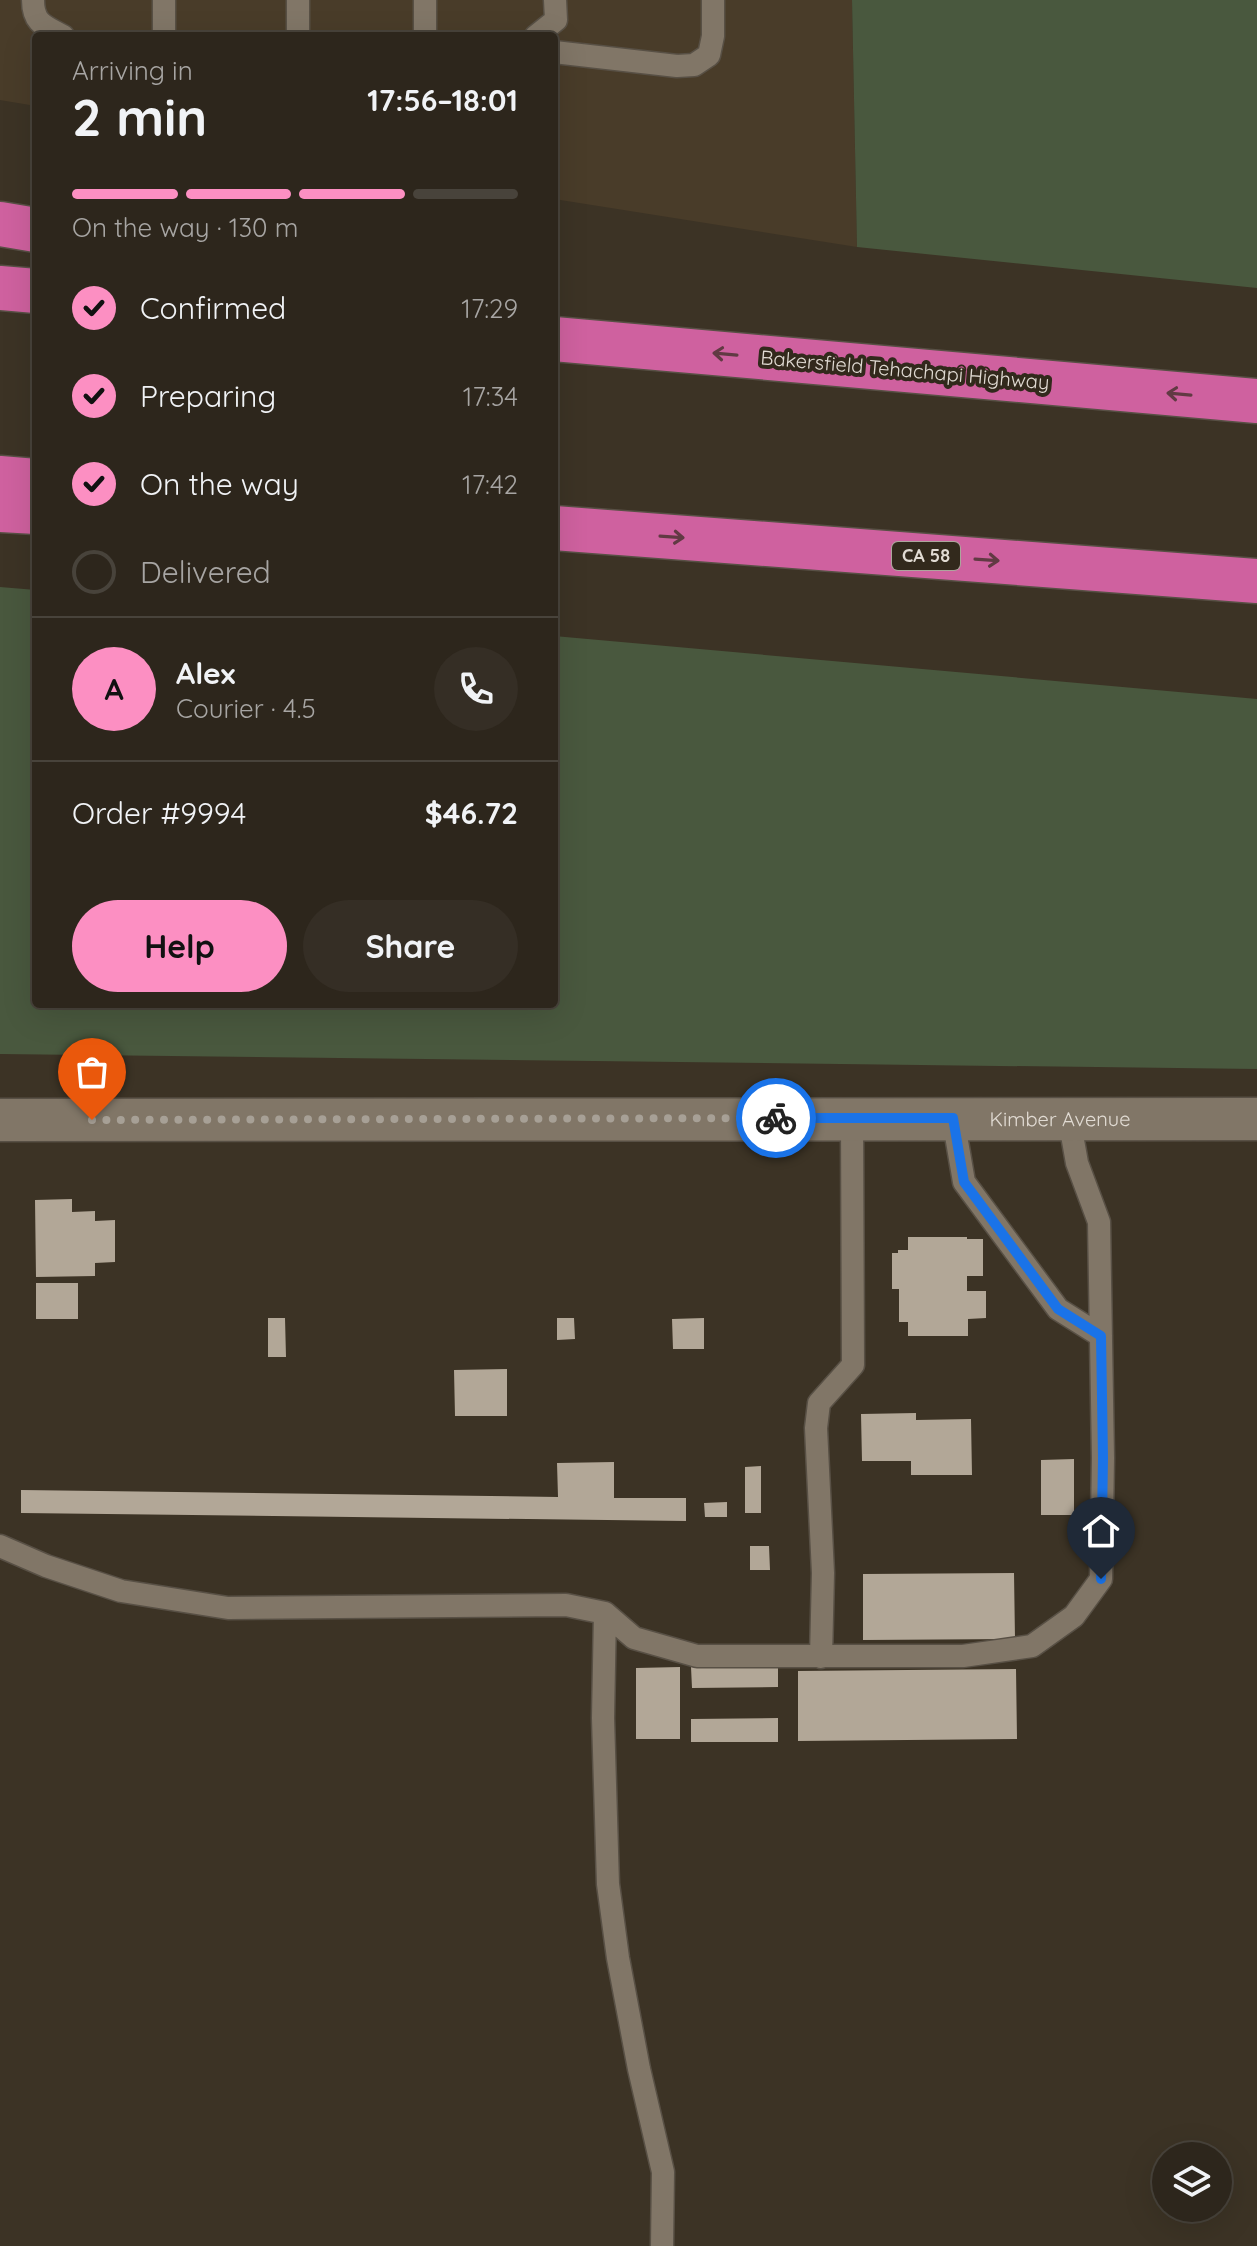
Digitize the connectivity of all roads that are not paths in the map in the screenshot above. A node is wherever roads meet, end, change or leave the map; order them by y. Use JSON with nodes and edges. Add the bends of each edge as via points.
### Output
{"nodes":[{"id":1,"x":33,"y":0,"type":"edge"},
{"id":2,"x":164,"y":0,"type":"edge"},
{"id":3,"x":298,"y":0,"type":"edge"},
{"id":4,"x":425,"y":0,"type":"edge"},
{"id":5,"x":555,"y":0,"type":"edge"},
{"id":6,"x":713,"y":0,"type":"edge"},
{"id":7,"x":56,"y":32,"type":"edge"},
{"id":8,"x":164,"y":32,"type":"edge"},
{"id":9,"x":298,"y":32,"type":"edge"},
{"id":10,"x":425,"y":32,"type":"edge"},
{"id":11,"x":541,"y":32,"type":"edge"},
{"id":12,"x":558,"y":53,"type":"edge"},
{"id":13,"x":0,"y":224,"type":"edge"},
{"id":14,"x":32,"y":229,"type":"edge"},
{"id":15,"x":0,"y":288,"type":"edge"},
{"id":16,"x":32,"y":291,"type":"edge"},
{"id":17,"x":558,"y":331,"type":"edge"},
{"id":18,"x":558,"y":339,"type":"edge"},
{"id":19,"x":636,"y":347,"type":"junction"},
{"id":20,"x":1257,"y":401,"type":"edge"},
{"id":21,"x":0,"y":478,"type":"edge"},
{"id":22,"x":32,"y":481,"type":"edge"},
{"id":23,"x":0,"y":510,"type":"edge"},
{"id":24,"x":32,"y":512,"type":"edge"},
{"id":25,"x":567,"y":529,"type":"edge"},
{"id":26,"x":1257,"y":581,"type":"edge"},
{"id":27,"x":852,"y":1118,"type":"junction"},
{"id":28,"x":953,"y":1118,"type":"junction"},
{"id":29,"x":1069,"y":1118,"type":"junction"},
{"id":30,"x":1257,"y":1119,"type":"edge"},
{"id":31,"x":0,"y":1120,"type":"edge"},
{"id":32,"x":1101,"y":1336,"type":"junction"},
{"id":33,"x":0,"y":1546,"type":"edge"},
{"id":34,"x":605,"y":1613,"type":"junction"},
{"id":35,"x":821,"y":1657,"type":"junction"},
{"id":36,"x":662,"y":2246,"type":"edge"}],
"edges":[{"from":1,"to":7,"type":"lane","via":[[33,13]]},
{"from":2,"to":8,"type":"lane"},
{"from":3,"to":9,"type":"lane"},
{"from":4,"to":10,"type":"lane"},
{"from":5,"to":11,"type":"lane","via":[[556,20]]},
{"from":6,"to":12,"type":"lane","via":[[709,55],[694,65]]},
{"from":13,"to":14,"type":"highway"},
{"from":15,"to":16,"type":"highway"},
{"from":17,"to":19,"type":"highway"},
{"from":18,"to":19,"type":"highway","name":"Bakersfield Tehachapi Highway"},
{"from":20,"to":19,"type":"highway","name":"Bakersfield Tehachapi Highway","one_way":true},
{"from":21,"to":22,"type":"highway"},
{"from":23,"to":24,"type":"highway"},
{"from":25,"to":26,"type":"highway","number":"CA 58","one_way":true},
{"from":27,"to":28,"type":"street","name":"Kimber Avenue"},
{"from":27,"to":31,"type":"street","name":"Kimber Avenue"},
{"from":27,"to":35,"type":"lane","via":[[853,1365],[819,1403],[816,1428]]},
{"from":28,"to":29,"type":"street","name":"Kimber Avenue"},
{"from":28,"to":32,"type":"lane","via":[[964,1182],[1058,1309]]},
{"from":29,"to":30,"type":"street","name":"Kimber Avenue"},
{"from":29,"to":32,"type":"lane","via":[[1077,1163],[1099,1222]]},
{"from":32,"to":35,"type":"lane","via":[[1101,1579],[1074,1616],[1032,1646],[963,1656]]},
{"from":33,"to":34,"type":"lane","via":[[121,1591],[228,1608],[566,1605]]},
{"from":34,"to":35,"type":"lane","via":[[634,1638],[697,1656]]},
{"from":34,"to":36,"type":"lane","via":[[608,1884],[639,2069],[663,2172]]}]}
